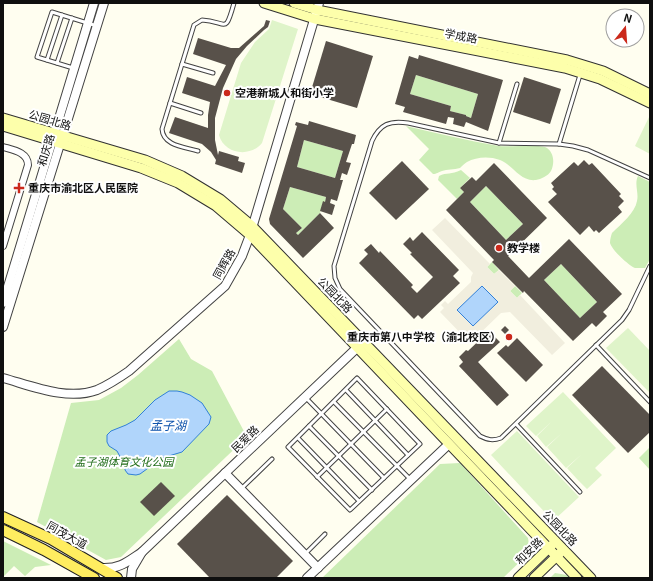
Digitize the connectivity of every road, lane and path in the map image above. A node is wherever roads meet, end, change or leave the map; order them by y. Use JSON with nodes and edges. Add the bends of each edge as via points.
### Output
{"nodes":[{"id":1,"x":94,"y":3,"type":"edge"},
{"id":2,"x":104,"y":3,"type":"edge"},
{"id":3,"x":234,"y":3,"type":"edge"},
{"id":4,"x":264,"y":3,"type":"edge"},
{"id":5,"x":294,"y":3,"type":"edge"},
{"id":6,"x":317,"y":11,"type":"edge"},
{"id":7,"x":62,"y":15,"type":"junction"},
{"id":8,"x":72,"y":18,"type":"junction"},
{"id":9,"x":88,"y":23,"type":"junction"},
{"id":10,"x":96,"y":26,"type":"junction"},
{"id":11,"x":47,"y":60,"type":"junction"},
{"id":12,"x":57,"y":63,"type":"junction"},
{"id":13,"x":182,"y":64,"type":"junction"},
{"id":14,"x":74,"y":68,"type":"junction"},
{"id":15,"x":582,"y":69,"type":"junction"},
{"id":16,"x":212,"y":74,"type":"dead end"},
{"id":17,"x":517,"y":84,"type":"dead end"},
{"id":18,"x":650,"y":94,"type":"edge"},
{"id":19,"x":170,"y":103,"type":"junction"},
{"id":20,"x":650,"y":103,"type":"edge"},
{"id":21,"x":200,"y":113,"type":"dead end"},
{"id":22,"x":3,"y":118,"type":"edge"},
{"id":23,"x":3,"y":126,"type":"edge"},
{"id":24,"x":57,"y":138,"type":"junction"},
{"id":25,"x":499,"y":143,"type":"junction"},
{"id":26,"x":560,"y":144,"type":"junction"},
{"id":27,"x":3,"y":147,"type":"edge"},
{"id":28,"x":198,"y":151,"type":"dead end"},
{"id":29,"x":650,"y":178,"type":"edge"},
{"id":30,"x":251,"y":230,"type":"junction"},
{"id":31,"x":3,"y":246,"type":"edge"},
{"id":32,"x":650,"y":266,"type":"edge"},
{"id":33,"x":5,"y":302,"type":"edge"},
{"id":34,"x":3,"y":327,"type":"edge"},
{"id":35,"x":360,"y":345,"type":"junction"},
{"id":36,"x":596,"y":345,"type":"junction"},
{"id":37,"x":3,"y":378,"type":"edge"},
{"id":38,"x":346,"y":390,"type":"junction"},
{"id":39,"x":305,"y":397,"type":"junction"},
{"id":40,"x":334,"y":402,"type":"junction"},
{"id":41,"x":650,"y":402,"type":"edge"},
{"id":42,"x":387,"y":409,"type":"junction"},
{"id":43,"x":322,"y":414,"type":"junction"},
{"id":44,"x":375,"y":421,"type":"junction"},
{"id":45,"x":516,"y":424,"type":"junction"},
{"id":46,"x":310,"y":426,"type":"junction"},
{"id":47,"x":363,"y":432,"type":"junction"},
{"id":48,"x":298,"y":438,"type":"junction"},
{"id":49,"x":351,"y":444,"type":"junction"},
{"id":50,"x":449,"y":444,"type":"junction"},
{"id":51,"x":408,"y":455,"type":"junction"},
{"id":52,"x":339,"y":456,"type":"junction"},
{"id":53,"x":272,"y":459,"type":"dead end"},
{"id":54,"x":396,"y":466,"type":"junction"},
{"id":55,"x":327,"y":468,"type":"junction"},
{"id":56,"x":225,"y":473,"type":"junction"},
{"id":57,"x":318,"y":477,"type":"junction"},
{"id":58,"x":384,"y":478,"type":"junction"},
{"id":59,"x":411,"y":480,"type":"junction"},
{"id":60,"x":241,"y":489,"type":"junction"},
{"id":61,"x":372,"y":490,"type":"junction"},
{"id":62,"x":580,"y":492,"type":"dead end"},
{"id":63,"x":359,"y":501,"type":"junction"},
{"id":64,"x":3,"y":517,"type":"edge"},
{"id":65,"x":3,"y":530,"type":"edge"},
{"id":66,"x":325,"y":534,"type":"dead end"},
{"id":67,"x":556,"y":542,"type":"junction"},
{"id":68,"x":549,"y":548,"type":"junction"},
{"id":69,"x":564,"y":549,"type":"junction"},
{"id":70,"x":142,"y":552,"type":"junction"},
{"id":71,"x":305,"y":554,"type":"junction"},
{"id":72,"x":556,"y":556,"type":"junction"},
{"id":73,"x":99,"y":568,"type":"junction"},
{"id":74,"x":318,"y":568,"type":"junction"},
{"id":75,"x":94,"y":578,"type":"edge"},
{"id":76,"x":117,"y":578,"type":"edge"},
{"id":77,"x":131,"y":578,"type":"edge"},
{"id":78,"x":308,"y":578,"type":"edge"},
{"id":79,"x":518,"y":578,"type":"edge"},
{"id":80,"x":534,"y":578,"type":"edge"},
{"id":81,"x":577,"y":578,"type":"edge"},
{"id":82,"x":591,"y":578,"type":"edge"}],
"edges":[{"from":1,"to":9,"type":"street","name":"和庆路"},
{"from":2,"to":10,"type":"street","name":"和庆路"},
{"from":3,"to":13,"type":"lane","via":[[226,24],[202,20],[194,25]]},
{"from":4,"to":6,"type":"main road","name":"学成路"},
{"from":5,"to":6,"type":"main road","name":"学成路"},
{"from":6,"to":15,"type":"main road","name":"学成路","via":[[557,67]]},
{"from":6,"to":30,"type":"street","name":"同辉路"},
{"from":7,"to":8,"type":"lane"},
{"from":7,"to":11,"type":"lane"},
{"from":7,"to":11,"type":"lane","via":[[52,12],[37,57]]},
{"from":8,"to":9,"type":"lane"},
{"from":8,"to":12,"type":"lane"},
{"from":9,"to":10,"type":"lane"},
{"from":9,"to":14,"type":"street","name":"和庆路"},
{"from":10,"to":24,"type":"street","name":"和庆路"},
{"from":11,"to":12,"type":"lane"},
{"from":12,"to":14,"type":"lane"},
{"from":13,"to":16,"type":"lane"},
{"from":13,"to":19,"type":"lane"},
{"from":14,"to":24,"type":"street","name":"和庆路"},
{"from":15,"to":18,"type":"main road","name":"学成路","via":[[603,72]]},
{"from":15,"to":20,"type":"main road","name":"学成路"},
{"from":15,"to":26,"type":"lane"},
{"from":17,"to":25,"type":"lane"},
{"from":19,"to":21,"type":"lane"},
{"from":19,"to":28,"type":"lane","via":[[162,130],[164,138]]},
{"from":22,"to":24,"type":"main road","name":"公园北路"},
{"from":23,"to":24,"type":"main road","name":"公园北路"},
{"from":24,"to":30,"type":"main road","name":"公园北路","via":[[178,183]]},
{"from":24,"to":33,"type":"street","name":"和庆路"},
{"from":25,"to":26,"type":"lane"},
{"from":25,"to":45,"type":"lane","via":[[398,121],[382,126],[372,141],[334,266],[335,278],[340,289],[480,436],[494,441]]},
{"from":26,"to":29,"type":"lane","via":[[588,150]]},
{"from":27,"to":31,"type":"street","via":[[24,154],[28,161]]},
{"from":30,"to":35,"type":"main road","name":"公园北路"},
{"from":30,"to":37,"type":"street","name":"同辉路","via":[[242,256],[225,286],[129,371],[113,382],[96,390],[76,394],[56,393]]},
{"from":32,"to":36,"type":"lane","via":[[629,310]]},
{"from":33,"to":34,"type":"street","name":"和庆路"},
{"from":35,"to":39,"type":"street","name":"民爱路"},
{"from":35,"to":50,"type":"main road","name":"公园北路"},
{"from":35,"to":67,"type":"main road","name":"公园北路"},
{"from":36,"to":41,"type":"lane"},
{"from":36,"to":45,"type":"lane"},
{"from":38,"to":40,"type":"lane"},
{"from":38,"to":42,"type":"lane","via":[[357,378]]},
{"from":38,"to":44,"type":"lane"},
{"from":39,"to":43,"type":"lane"},
{"from":39,"to":56,"type":"street","name":"民爱路"},
{"from":40,"to":43,"type":"lane"},
{"from":40,"to":47,"type":"lane"},
{"from":42,"to":44,"type":"lane"},
{"from":42,"to":51,"type":"lane","via":[[420,444]]},
{"from":43,"to":46,"type":"lane"},
{"from":43,"to":49,"type":"lane"},
{"from":44,"to":47,"type":"lane"},
{"from":44,"to":51,"type":"lane"},
{"from":45,"to":62,"type":"lane"},
{"from":46,"to":48,"type":"lane"},
{"from":46,"to":52,"type":"lane"},
{"from":47,"to":49,"type":"lane"},
{"from":47,"to":54,"type":"lane"},
{"from":48,"to":55,"type":"lane"},
{"from":48,"to":57,"type":"lane","via":[[288,448]]},
{"from":49,"to":52,"type":"lane"},
{"from":49,"to":58,"type":"lane"},
{"from":50,"to":59,"type":"street"},
{"from":50,"to":68,"type":"main road","name":"公园北路"},
{"from":51,"to":54,"type":"lane"},
{"from":52,"to":55,"type":"lane"},
{"from":52,"to":61,"type":"lane"},
{"from":53,"to":60,"type":"lane"},
{"from":54,"to":58,"type":"lane"},
{"from":54,"to":59,"type":"lane"},
{"from":55,"to":57,"type":"lane"},
{"from":55,"to":63,"type":"lane"},
{"from":56,"to":60,"type":"street"},
{"from":56,"to":70,"type":"street","name":"民爱路"},
{"from":57,"to":63,"type":"lane","via":[[350,510]]},
{"from":58,"to":61,"type":"lane"},
{"from":59,"to":74,"type":"street"},
{"from":60,"to":71,"type":"street"},
{"from":61,"to":63,"type":"lane"},
{"from":64,"to":73,"type":"main road","name":"同茂大道","via":[[51,539]]},
{"from":65,"to":75,"type":"main road"},
{"from":66,"to":71,"type":"lane"},
{"from":67,"to":68,"type":"main road","name":"和安路"},
{"from":67,"to":69,"type":"main road","name":"公园北路"},
{"from":68,"to":72,"type":"main road","name":"公园北路"},
{"from":68,"to":79,"type":"main road","name":"和安路"},
{"from":69,"to":72,"type":"main road","name":"和安路"},
{"from":69,"to":82,"type":"main road","name":"公园北路"},
{"from":70,"to":73,"type":"street","via":[[121,566]]},
{"from":70,"to":77,"type":"street","via":[[132,569]]},
{"from":71,"to":74,"type":"street"},
{"from":72,"to":80,"type":"main road","name":"和安路"},
{"from":72,"to":81,"type":"main road","name":"公园北路"},
{"from":73,"to":76,"type":"main road","name":"同茂大道"},
{"from":74,"to":78,"type":"street"}]}
